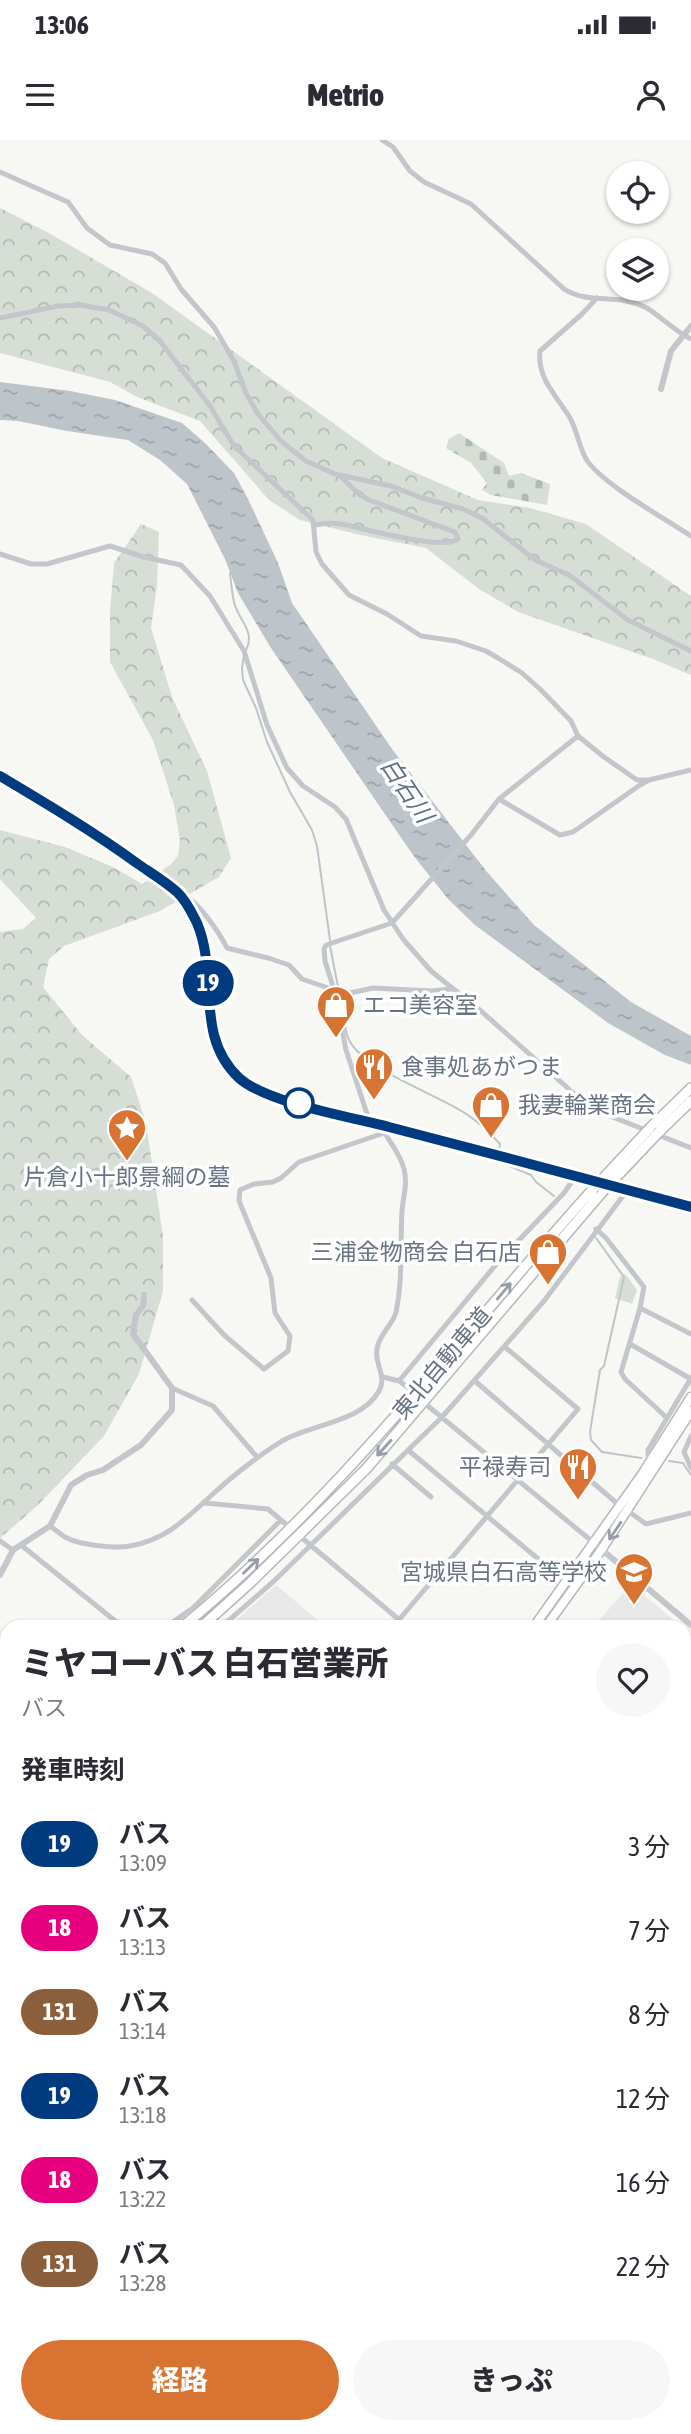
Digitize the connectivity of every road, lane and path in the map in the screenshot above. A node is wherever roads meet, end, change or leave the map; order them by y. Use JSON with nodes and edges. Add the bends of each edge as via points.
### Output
{"nodes":[{"id":1,"x":382,"y":140,"type":"edge"},
{"id":2,"x":0,"y":172,"type":"edge"},
{"id":3,"x":597,"y":298,"type":"junction"},
{"id":4,"x":0,"y":318,"type":"edge"},
{"id":5,"x":691,"y":326,"type":"edge"},
{"id":6,"x":683,"y":336,"type":"junction"},
{"id":7,"x":691,"y":339,"type":"edge"},
{"id":8,"x":661,"y":388,"type":"dead end"},
{"id":9,"x":339,"y":475,"type":"junction"},
{"id":10,"x":314,"y":525,"type":"junction"},
{"id":11,"x":691,"y":536,"type":"edge"},
{"id":12,"x":0,"y":554,"type":"edge"},
{"id":13,"x":691,"y":651,"type":"edge"},
{"id":14,"x":579,"y":736,"type":"junction"},
{"id":15,"x":691,"y":770,"type":"edge"},
{"id":16,"x":0,"y":776,"type":"edge"},
{"id":17,"x":649,"y":780,"type":"junction"},
{"id":18,"x":499,"y":799,"type":"junction"},
{"id":19,"x":178,"y":893,"type":"junction"},
{"id":20,"x":392,"y":923,"type":"junction"},
{"id":21,"x":452,"y":989,"type":"junction"},
{"id":22,"x":338,"y":994,"type":"junction"},
{"id":23,"x":691,"y":1088,"type":"edge"},
{"id":24,"x":691,"y":1101,"type":"edge"},
{"id":25,"x":370,"y":1123,"type":"junction"},
{"id":26,"x":384,"y":1126,"type":"junction"},
{"id":27,"x":691,"y":1148,"type":"edge"},
{"id":28,"x":575,"y":1177,"type":"junction"},
{"id":29,"x":598,"y":1190,"type":"junction"},
{"id":30,"x":625,"y":1190,"type":"junction"},
{"id":31,"x":691,"y":1208,"type":"edge"},
{"id":32,"x":596,"y":1229,"type":"junction"},
{"id":33,"x":144,"y":1295,"type":"dead end"},
{"id":34,"x":192,"y":1300,"type":"dead end"},
{"id":35,"x":640,"y":1308,"type":"junction"},
{"id":36,"x":691,"y":1334,"type":"edge"},
{"id":37,"x":631,"y":1343,"type":"junction"},
{"id":38,"x":505,"y":1347,"type":"junction"},
{"id":39,"x":383,"y":1377,"type":"junction"},
{"id":40,"x":691,"y":1379,"type":"edge"},
{"id":41,"x":399,"y":1381,"type":"junction"},
{"id":42,"x":475,"y":1381,"type":"junction"},
{"id":43,"x":406,"y":1386,"type":"tunnel mouth"},
{"id":44,"x":173,"y":1388,"type":"junction"},
{"id":45,"x":691,"y":1396,"type":"edge"},
{"id":46,"x":428,"y":1406,"type":"tunnel mouth"},
{"id":47,"x":691,"y":1411,"type":"edge"},
{"id":48,"x":442,"y":1417,"type":"junction"},
{"id":49,"x":667,"y":1418,"type":"junction"},
{"id":50,"x":691,"y":1437,"type":"edge"},
{"id":51,"x":548,"y":1443,"type":"junction"},
{"id":52,"x":408,"y":1450,"type":"junction"},
{"id":53,"x":667,"y":1451,"type":"junction"},
{"id":54,"x":684,"y":1452,"type":"junction"},
{"id":55,"x":257,"y":1457,"type":"junction"},
{"id":56,"x":652,"y":1458,"type":"junction"},
{"id":57,"x":392,"y":1464,"type":"junction"},
{"id":58,"x":691,"y":1468,"type":"edge"},
{"id":59,"x":517,"y":1479,"type":"junction"},
{"id":60,"x":431,"y":1497,"type":"dead end"},
{"id":61,"x":205,"y":1503,"type":"junction"},
{"id":62,"x":624,"y":1508,"type":"junction"},
{"id":63,"x":691,"y":1513,"type":"edge"},
{"id":64,"x":487,"y":1517,"type":"junction"},
{"id":65,"x":281,"y":1520,"type":"junction"},
{"id":66,"x":50,"y":1526,"type":"junction"},
{"id":67,"x":288,"y":1526,"type":"dead end"},
{"id":68,"x":302,"y":1538,"type":"dead end"},
{"id":69,"x":0,"y":1541,"type":"edge"},
{"id":70,"x":594,"y":1543,"type":"junction"},
{"id":71,"x":21,"y":1545,"type":"junction"},
{"id":72,"x":310,"y":1545,"type":"junction"},
{"id":73,"x":602,"y":1549,"type":"junction"},
{"id":74,"x":13,"y":1550,"type":"junction"},
{"id":75,"x":0,"y":1575,"type":"edge"},
{"id":76,"x":561,"y":1578,"type":"dead end"},
{"id":77,"x":399,"y":1619,"type":"joint"},
{"id":78,"x":114,"y":1620,"type":"edge"},
{"id":79,"x":176,"y":1620,"type":"edge"},
{"id":80,"x":190,"y":1620,"type":"edge"},
{"id":81,"x":209,"y":1620,"type":"edge"},
{"id":82,"x":229,"y":1620,"type":"edge"},
{"id":83,"x":539,"y":1620,"type":"edge"},
{"id":84,"x":551,"y":1620,"type":"edge"},
{"id":85,"x":685,"y":1620,"type":"edge"}],
"edges":[{"from":1,"to":3,"type":"street","via":[[393,146],[410,172],[471,204],[559,286],[577,297]]},
{"from":2,"to":9,"type":"street","via":[[68,202],[83,224],[105,242],[152,254],[165,263],[214,327],[258,414],[296,454]]},
{"from":3,"to":6,"type":"street","via":[[618,298],[645,307]]},
{"from":3,"to":11,"type":"street","via":[[540,351],[547,386],[570,419],[593,467]]},
{"from":4,"to":10,"type":"street","via":[[81,305],[109,310],[143,326],[210,406],[234,446]]},
{"from":5,"to":6,"type":"street"},
{"from":6,"to":7,"type":"street"},
{"from":6,"to":8,"type":"street","via":[[671,351]]},
{"from":9,"to":10,"type":"street","via":[[360,495],[455,531],[458,539],[434,542],[339,523]]},
{"from":9,"to":13,"type":"street","via":[[391,486],[482,518],[535,560],[569,575],[628,620]]},
{"from":10,"to":14,"type":"street","via":[[322,564],[349,594],[421,636],[456,641],[498,658],[557,705]]},
{"from":12,"to":20,"type":"street","via":[[47,564],[110,546],[181,565],[210,597],[245,654],[267,725],[287,768],[346,819]]},
{"from":14,"to":17,"type":"street","via":[[637,780]]},
{"from":14,"to":18,"type":"street"},
{"from":15,"to":17,"type":"street"},
{"from":16,"to":19,"type":"main road"},
{"from":17,"to":18,"type":"street","via":[[573,832],[560,835]]},
{"from":18,"to":20,"type":"street"},
{"from":19,"to":22,"type":"street","via":[[198,905],[227,948],[289,965],[302,979]]},
{"from":19,"to":25,"type":"main road","via":[[201,937],[211,1030],[231,1070],[271,1096]]},
{"from":20,"to":21,"type":"street"},
{"from":20,"to":22,"type":"street","via":[[326,945],[325,961]]},
{"from":21,"to":22,"type":"street","via":[[373,988]]},
{"from":21,"to":27,"type":"street","via":[[579,1098],[610,1116]]},
{"from":22,"to":25,"type":"street","via":[[346,1050]]},
{"from":23,"to":29,"type":"highway","name":"東北自動車道","bridge":true},
{"from":24,"to":29,"type":"highway","name":"東北自動車道","bridge":true},
{"from":25,"to":26,"type":"main road"},
{"from":26,"to":28,"type":"main road"},
{"from":26,"to":34,"type":"street","via":[[381,1134],[299,1162],[273,1182],[240,1190],[239,1201],[271,1278],[275,1313],[290,1336],[288,1351],[264,1369]]},
{"from":26,"to":39,"type":"street","via":[[404,1167],[407,1186],[395,1315],[377,1345],[376,1362]]},
{"from":28,"to":30,"type":"main road"},
{"from":28,"to":41,"type":"street"},
{"from":80,"to":29,"type":"highway","name":"東北自動車道","one_way":true,"via":[[360,1458]]},
{"from":29,"to":81,"type":"highway","name":"東北自動車道","one_way":true,"via":[[366,1469]]},
{"from":30,"to":31,"type":"main road"},
{"from":30,"to":32,"type":"street"},
{"from":32,"to":35,"type":"street","via":[[644,1287]]},
{"from":32,"to":38,"type":"street"},
{"from":33,"to":44,"type":"street","via":[[132,1334]]},
{"from":35,"to":36,"type":"street"},
{"from":35,"to":37,"type":"street"},
{"from":37,"to":40,"type":"street"},
{"from":37,"to":49,"type":"street","via":[[621,1372]]},
{"from":38,"to":42,"type":"street"},
{"from":38,"to":51,"type":"street","via":[[578,1409]]},
{"from":39,"to":41,"type":"street"},
{"from":39,"to":55,"type":"street","via":[[380,1390],[352,1416],[297,1434]]},
{"from":40,"to":49,"type":"street"},
{"from":41,"to":43,"type":"street"},
{"from":42,"to":48,"type":"street"},
{"from":42,"to":51,"type":"street"},
{"from":44,"to":55,"type":"street","via":[[213,1406]]},
{"from":44,"to":66,"type":"street","via":[[172,1410],[157,1429],[103,1470],[71,1485]]},
{"from":45,"to":56,"type":"main road"},
{"from":46,"to":48,"type":"street"},
{"from":47,"to":53,"type":"main road"},
{"from":48,"to":52,"type":"street"},
{"from":48,"to":59,"type":"street"},
{"from":49,"to":56,"type":"street","via":[[648,1450]]},
{"from":50,"to":54,"type":"street"},
{"from":51,"to":59,"type":"street"},
{"from":51,"to":62,"type":"street"},
{"from":52,"to":57,"type":"street"},
{"from":52,"to":64,"type":"street"},
{"from":53,"to":54,"type":"street"},
{"from":53,"to":62,"type":"main road"},
{"from":54,"to":58,"type":"street"},
{"from":55,"to":61,"type":"street"},
{"from":56,"to":62,"type":"main road"},
{"from":57,"to":60,"type":"street"},
{"from":57,"to":72,"type":"street"},
{"from":59,"to":64,"type":"street"},
{"from":59,"to":70,"type":"street"},
{"from":61,"to":65,"type":"street","via":[[268,1509]]},
{"from":61,"to":66,"type":"street","via":[[181,1525],[129,1547],[69,1539]]},
{"from":62,"to":63,"type":"street","via":[[646,1524]]},
{"from":62,"to":70,"type":"main road"},
{"from":62,"to":73,"type":"main road","one_way":true},
{"from":64,"to":76,"type":"street"},
{"from":64,"to":77,"type":"street"},
{"from":65,"to":67,"type":"street"},
{"from":65,"to":79,"type":"street"},
{"from":66,"to":71,"type":"street"},
{"from":68,"to":72,"type":"street"},
{"from":69,"to":74,"type":"street"},
{"from":70,"to":73,"type":"street"},
{"from":70,"to":83,"type":"main road"},
{"from":71,"to":74,"type":"street"},
{"from":71,"to":78,"type":"street"},
{"from":72,"to":77,"type":"street"},
{"from":72,"to":82,"type":"street"},
{"from":73,"to":84,"type":"main road"},
{"from":73,"to":85,"type":"street"},
{"from":74,"to":75,"type":"street"}]}
